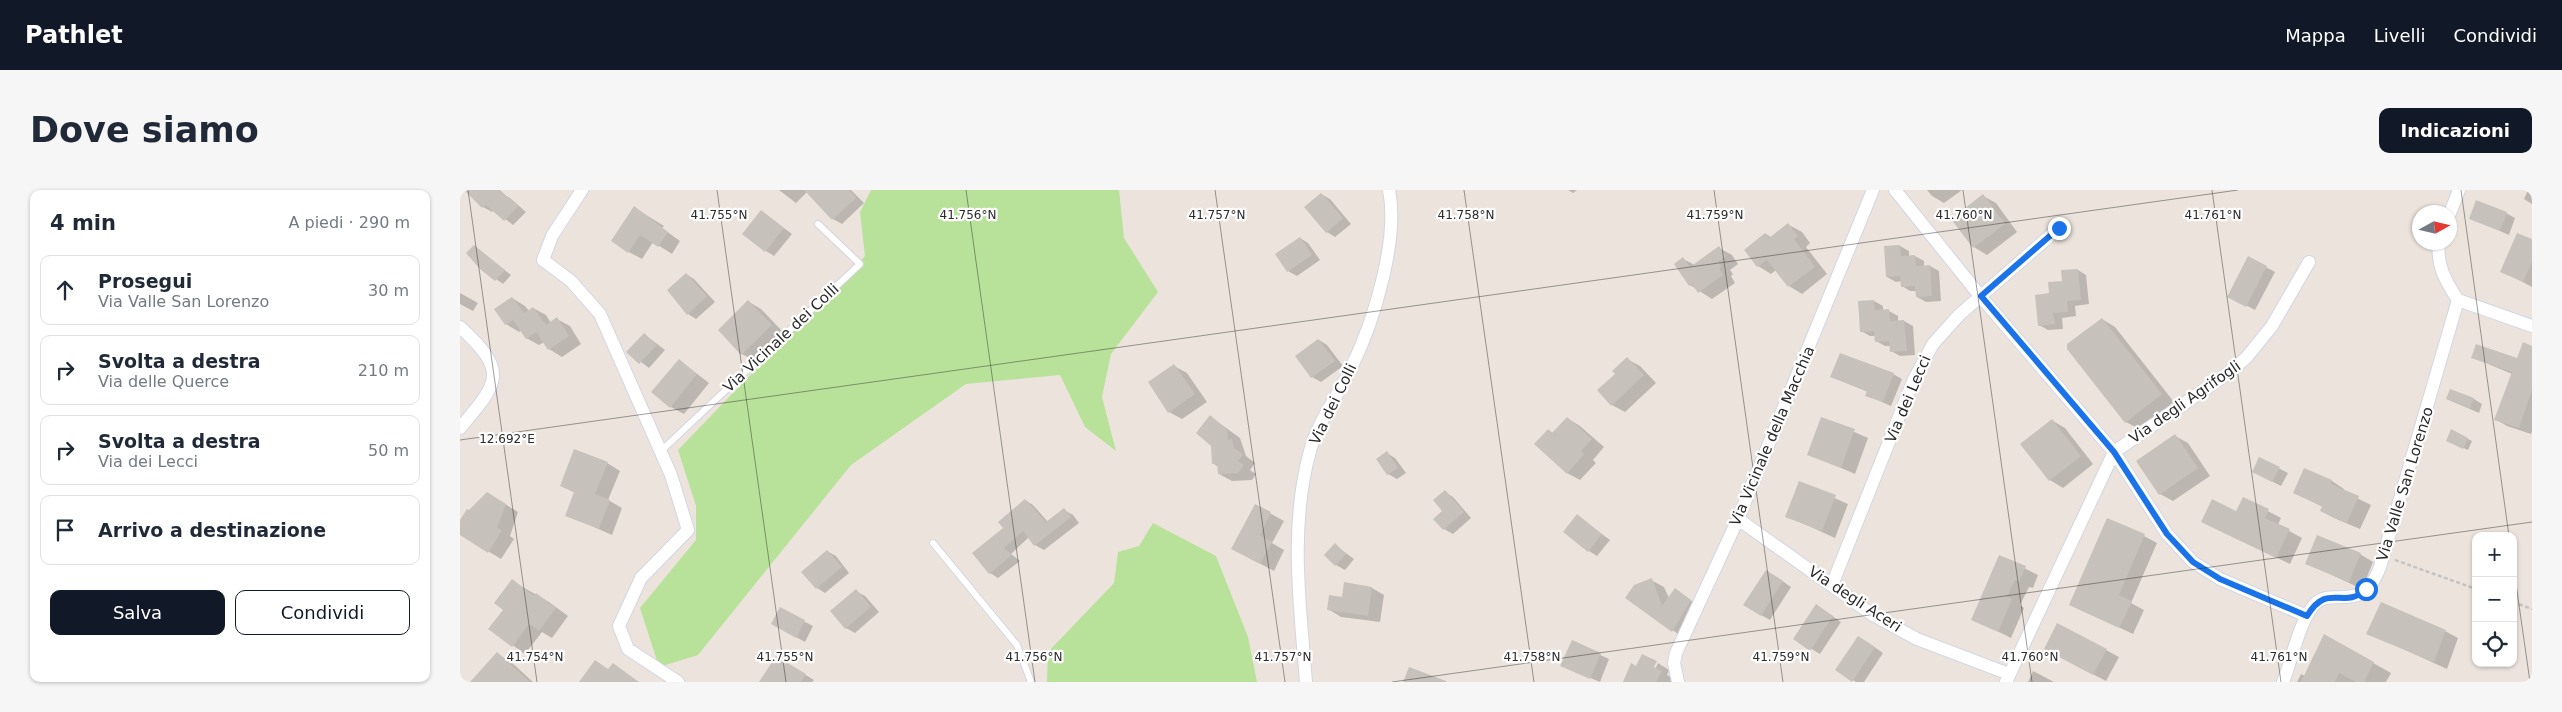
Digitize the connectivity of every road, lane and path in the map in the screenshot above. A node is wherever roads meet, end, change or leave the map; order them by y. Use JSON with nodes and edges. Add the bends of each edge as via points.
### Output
{"nodes":[{"id":1,"x":582,"y":190,"type":"edge"},
{"id":2,"x":1389,"y":190,"type":"edge"},
{"id":3,"x":1874,"y":190,"type":"edge"},
{"id":4,"x":1895,"y":190,"type":"edge"},
{"id":5,"x":2459,"y":190,"type":"edge"},
{"id":6,"x":2453,"y":205,"type":"edge"},
{"id":7,"x":818,"y":224,"type":"dead end"},
{"id":8,"x":2059,"y":228,"type":"dead end"},
{"id":9,"x":2439,"y":250,"type":"edge"},
{"id":10,"x":2309,"y":262,"type":"dead end"},
{"id":11,"x":1981,"y":296,"type":"junction"},
{"id":12,"x":2458,"y":300,"type":"junction"},
{"id":13,"x":2532,"y":326,"type":"edge"},
{"id":14,"x":460,"y":327,"type":"edge"},
{"id":15,"x":460,"y":428,"type":"edge"},
{"id":16,"x":661,"y":451,"type":"junction"},
{"id":17,"x":2114,"y":452,"type":"junction"},
{"id":18,"x":1738,"y":519,"type":"junction"},
{"id":19,"x":932,"y":544,"type":"dead end"},
{"id":20,"x":2383,"y":556,"type":"junction"},
{"id":21,"x":1832,"y":585,"type":"junction"},
{"id":22,"x":2472,"y":588,"type":"edge"},
{"id":23,"x":2517,"y":603,"type":"edge"},
{"id":24,"x":2532,"y":609,"type":"edge"},
{"id":25,"x":2307,"y":616,"type":"junction"},
{"id":26,"x":2008,"y":678,"type":"edge"},
{"id":27,"x":672,"y":680,"type":"edge"},
{"id":28,"x":1031,"y":682,"type":"edge"},
{"id":29,"x":1306,"y":682,"type":"edge"},
{"id":30,"x":1678,"y":682,"type":"edge"},
{"id":31,"x":2283,"y":682,"type":"edge"}],
"edges":[{"from":1,"to":16,"type":"street","via":[[552,236],[543,260],[571,281],[600,314]]},
{"from":2,"to":29,"type":"street","name":"Via dei Colli","via":[[1391,234],[1381,284],[1353,366],[1312,443],[1301,493],[1298,552]]},
{"from":3,"to":18,"type":"street","name":"Via Vicinale della Macchia"},
{"from":4,"to":11,"type":"street"},
{"from":5,"to":6,"type":"street"},
{"from":7,"to":16,"type":"lane","name":"Via Vicinale dei Colli","via":[[860,264]]},
{"from":8,"to":11,"type":"street","name":"Via dei Lecci"},
{"from":9,"to":12,"type":"street","via":[[2442,271]]},
{"from":10,"to":17,"type":"street","name":"Via degli Agrifogli","via":[[2272,326],[2246,358]]},
{"from":11,"to":17,"type":"street"},
{"from":11,"to":21,"type":"street","name":"Via dei Lecci","via":[[1946,327],[1924,360]]},
{"from":12,"to":13,"type":"street"},
{"from":12,"to":20,"type":"street","name":"Via Valle San Lorenzo"},
{"from":14,"to":15,"type":"street","via":[[487,355],[494,377],[487,396]]},
{"from":16,"to":27,"type":"street","via":[[688,530],[642,578],[619,626],[628,649]]},
{"from":17,"to":25,"type":"street","via":[[2167,534],[2193,562],[2220,579]]},
{"from":17,"to":26,"type":"street","name":"Via degli Agrifogli"},
{"from":18,"to":21,"type":"street","name":"Via degli Aceri"},
{"from":18,"to":30,"type":"street","name":"Via Vicinale della Macchia","via":[[1676,653],[1674,668]]},
{"from":19,"to":28,"type":"lane","via":[[1017,646]]},
{"from":20,"to":22,"type":"path"},
{"from":20,"to":25,"type":"street","name":"Via Valle San Lorenzo","via":[[2375,578],[2363,592],[2349,598],[2322,599],[2314,604]]},
{"from":21,"to":26,"type":"street","name":"Via degli Aceri","via":[[1873,615],[1917,639]]},
{"from":23,"to":24,"type":"path"},
{"from":25,"to":31,"type":"street","name":"Via Valle San Lorenzo"}]}
